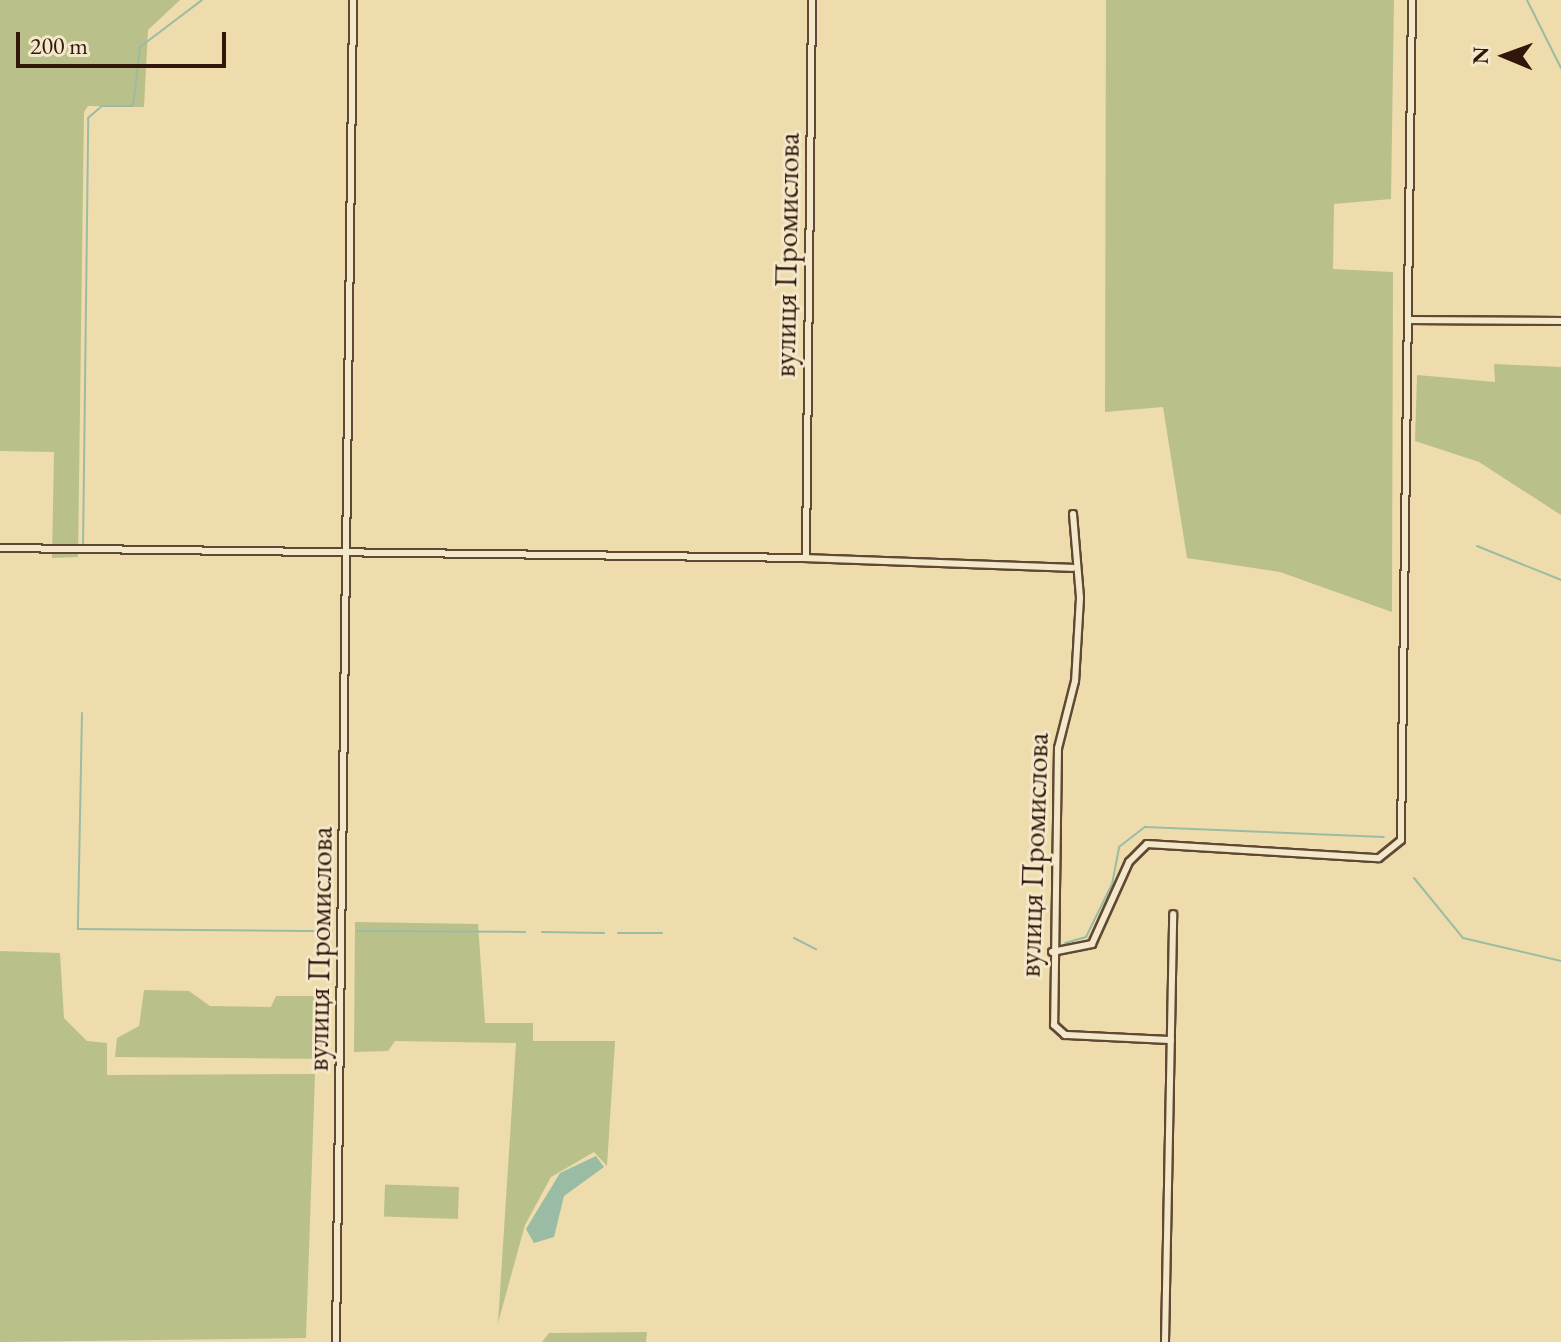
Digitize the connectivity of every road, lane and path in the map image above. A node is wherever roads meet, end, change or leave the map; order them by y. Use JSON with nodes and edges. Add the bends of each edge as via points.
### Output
{"nodes":[{"id":1,"x":353,"y":0,"type":"edge"},
{"id":2,"x":812,"y":0,"type":"edge"},
{"id":3,"x":1412,"y":0,"type":"edge"},
{"id":4,"x":1410,"y":320,"type":"junction"},
{"id":5,"x":1561,"y":321,"type":"edge"},
{"id":6,"x":1073,"y":514,"type":"dead end"},
{"id":7,"x":0,"y":548,"type":"edge"},
{"id":8,"x":346,"y":556,"type":"junction"},
{"id":9,"x":806,"y":558,"type":"junction"},
{"id":10,"x":1073,"y":568,"type":"junction"},
{"id":11,"x":1173,"y":914,"type":"dead end"},
{"id":12,"x":1052,"y":952,"type":"junction"},
{"id":13,"x":1171,"y":1040,"type":"junction"},
{"id":14,"x":336,"y":1342,"type":"edge"},
{"id":15,"x":1165,"y":1342,"type":"edge"}],
"edges":[{"from":1,"to":8,"type":"street","name":"вулиця Промислова"},
{"from":2,"to":9,"type":"street","name":"вулиця Промислова"},
{"from":3,"to":4,"type":"street"},
{"from":4,"to":5,"type":"street"},
{"from":4,"to":12,"type":"street","via":[[1401,840],[1379,858],[1147,844],[1129,862],[1088,949]]},
{"from":6,"to":10,"type":"street","name":"вулиця Промислова"},
{"from":7,"to":8,"type":"street"},
{"from":8,"to":9,"type":"street"},
{"from":8,"to":14,"type":"street","name":"вулиця Промислова"},
{"from":9,"to":10,"type":"street"},
{"from":10,"to":12,"type":"street","name":"вулиця Промислова","via":[[1080,598],[1076,678],[1060,719]]},
{"from":11,"to":13,"type":"street"},
{"from":12,"to":13,"type":"street","name":"вулиця Промислова","via":[[1059,1033]]},
{"from":13,"to":15,"type":"street"}]}
